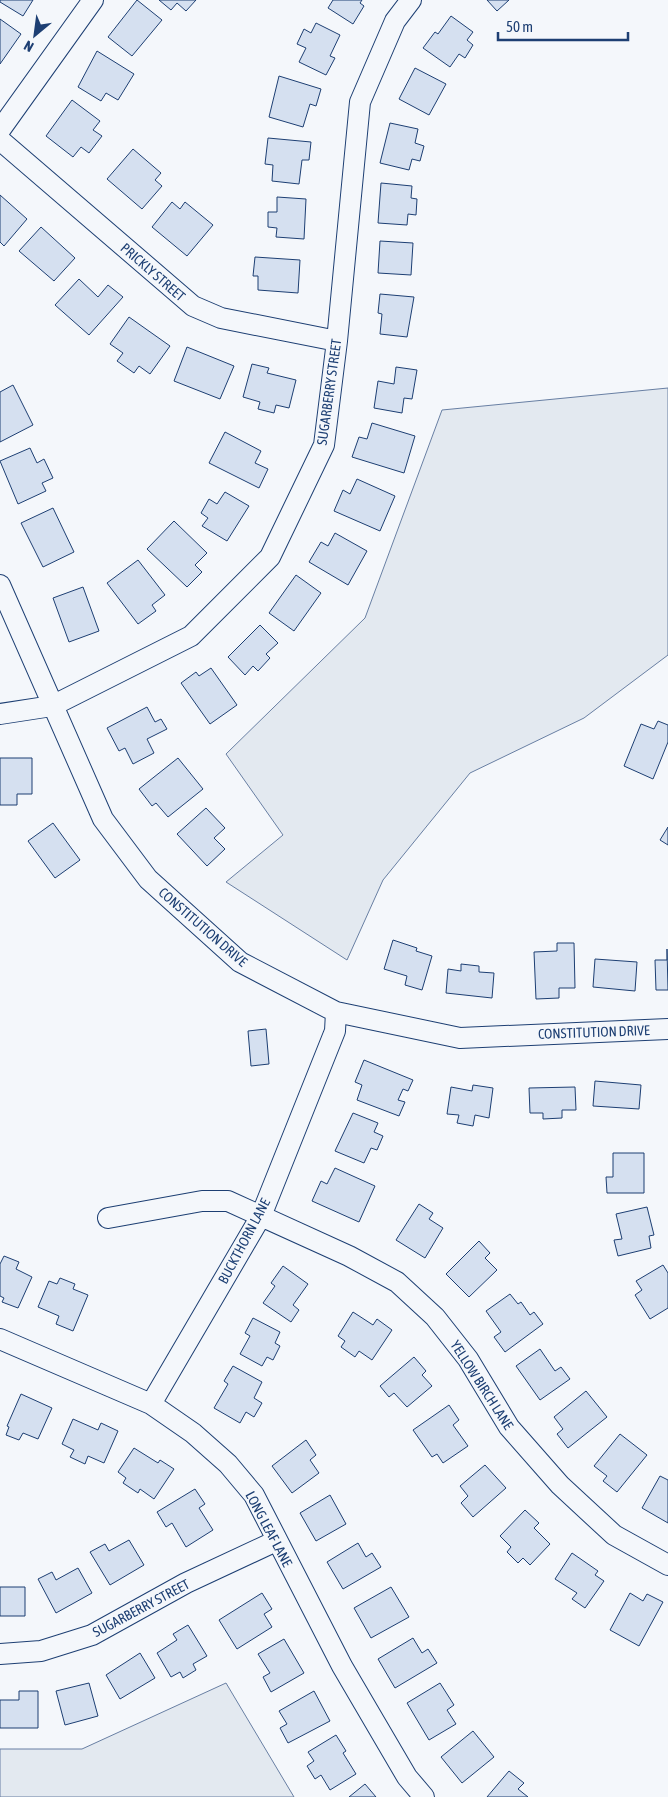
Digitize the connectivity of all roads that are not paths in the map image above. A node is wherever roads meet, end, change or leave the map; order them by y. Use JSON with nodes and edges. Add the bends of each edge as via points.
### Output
{"nodes":[{"id":1,"x":93,"y":0,"type":"edge"},
{"id":2,"x":411,"y":0,"type":"edge"},
{"id":3,"x":0,"y":130,"type":"edge"},
{"id":4,"x":0,"y":140,"type":"edge"},
{"id":5,"x":337,"y":341,"type":"junction"},
{"id":6,"x":0,"y":585,"type":"edge"},
{"id":7,"x":52,"y":706,"type":"junction"},
{"id":8,"x":0,"y":714,"type":"edge"},
{"id":9,"x":336,"y":1012,"type":"junction"},
{"id":10,"x":668,"y":1029,"type":"edge"},
{"id":11,"x":261,"y":1216,"type":"junction"},
{"id":12,"x":108,"y":1218,"type":"dead end"},
{"id":13,"x":0,"y":1339,"type":"edge"},
{"id":14,"x":151,"y":1404,"type":"junction"},
{"id":15,"x":276,"y":1541,"type":"junction"},
{"id":16,"x":668,"y":1565,"type":"edge"},
{"id":17,"x":0,"y":1654,"type":"edge"},
{"id":18,"x":424,"y":1797,"type":"edge"}],
"edges":[{"from":1,"to":3,"type":"street"},
{"from":2,"to":5,"type":"street","name":"SUGARBERRY STREET","via":[[395,20],[360,102]]},
{"from":4,"to":5,"type":"street","name":"PRICKLY STREET","via":[[193,306],[221,318]]},
{"from":5,"to":7,"type":"street","name":"SUGARBERRY STREET","via":[[324,445],[270,557],[191,636]]},
{"from":6,"to":7,"type":"street","name":"CONSTITUTION DRIVE"},
{"from":7,"to":8,"type":"street","name":"SUGARBERRY STREET"},
{"from":7,"to":9,"type":"street","name":"CONSTITUTION DRIVE","via":[[103,818],[148,879],[240,962]]},
{"from":9,"to":10,"type":"street","name":"CONSTITUTION DRIVE","via":[[460,1038]]},
{"from":9,"to":11,"type":"street","name":"BUCKTHORN LANE","via":[[335,1031]]},
{"from":11,"to":12,"type":"street","name":"YELLOW BIRCH LANE","via":[[228,1201],[202,1201]]},
{"from":11,"to":14,"type":"street","name":"BUCKTHORN LANE"},
{"from":11,"to":16,"type":"street","name":"YELLOW BIRCH LANE","via":[[397,1282],[435,1317],[468,1359],[508,1427],[560,1485],[614,1535]]},
{"from":13,"to":14,"type":"street","name":"LONG LEAF LANE"},
{"from":14,"to":15,"type":"street","name":"LONG LEAF LANE","via":[[193,1433],[228,1464],[254,1495]]},
{"from":15,"to":17,"type":"street","name":"SUGARBERRY STREET","via":[[186,1583],[92,1635],[41,1651]]},
{"from":15,"to":18,"type":"street","name":"LONG LEAF LANE","via":[[347,1674],[407,1777]]}]}
